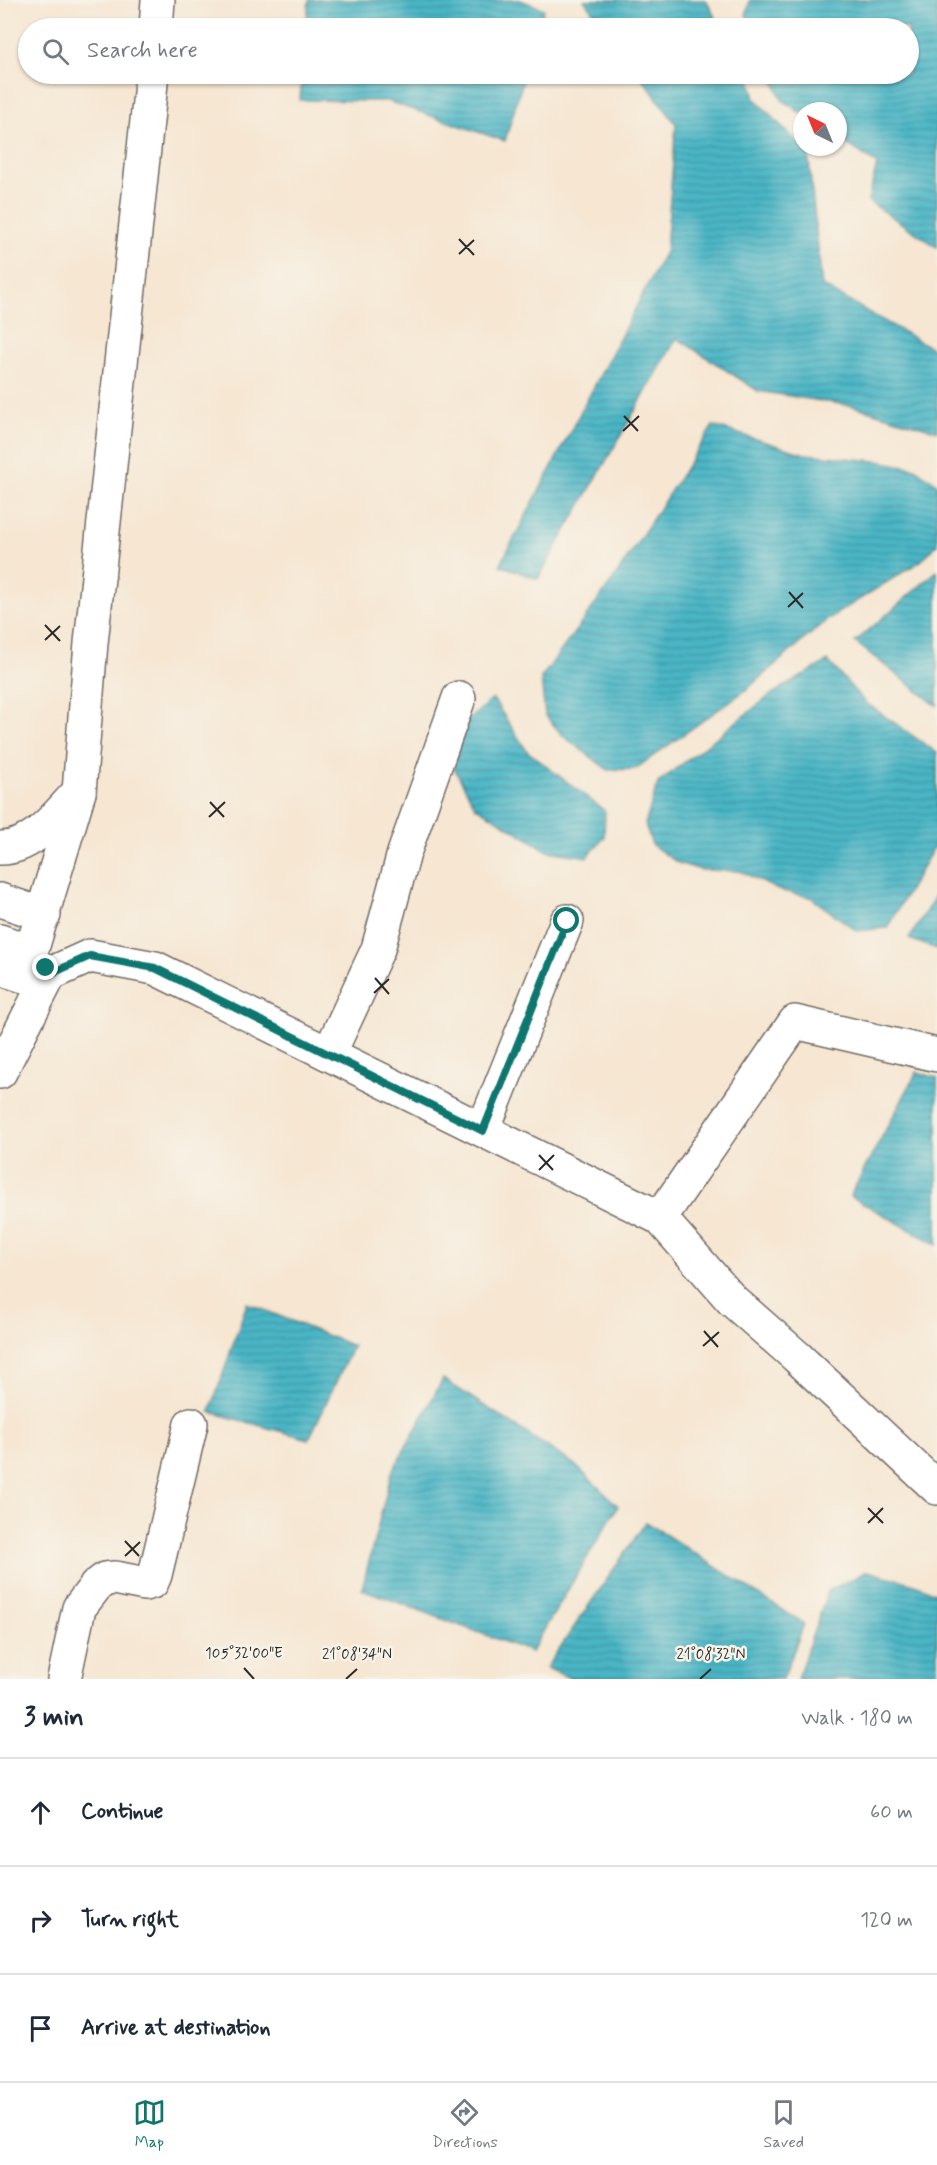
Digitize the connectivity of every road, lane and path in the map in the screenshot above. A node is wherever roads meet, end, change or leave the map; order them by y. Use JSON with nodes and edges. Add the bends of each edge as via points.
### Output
{"nodes":[{"id":1,"x":158,"y":0,"type":"edge"},
{"id":2,"x":157,"y":18,"type":"edge"},
{"id":3,"x":151,"y":84,"type":"edge"},
{"id":4,"x":459,"y":698,"type":"dead end"},
{"id":5,"x":79,"y":792,"type":"junction"},
{"id":6,"x":0,"y":848,"type":"edge"},
{"id":7,"x":0,"y":900,"type":"edge"},
{"id":8,"x":44,"y":915,"type":"junction"},
{"id":9,"x":567,"y":921,"type":"dead end"},
{"id":10,"x":0,"y":941,"type":"edge"},
{"id":11,"x":0,"y":968,"type":"edge"},
{"id":12,"x":42,"y":969,"type":"junction"},
{"id":13,"x":329,"y":1054,"type":"junction"},
{"id":14,"x":937,"y":1054,"type":"edge"},
{"id":15,"x":0,"y":1072,"type":"edge"},
{"id":16,"x":483,"y":1131,"type":"junction"},
{"id":17,"x":660,"y":1218,"type":"junction"},
{"id":18,"x":191,"y":1424,"type":"dead end"},
{"id":19,"x":937,"y":1488,"type":"edge"},
{"id":20,"x":63,"y":1679,"type":"edge"}],
"edges":[{"from":1,"to":2,"type":"street"},
{"from":3,"to":5,"type":"street","via":[[93,620]]},
{"from":4,"to":13,"type":"street","via":[[404,853],[378,949]]},
{"from":5,"to":6,"type":"street","via":[[27,841]]},
{"from":5,"to":8,"type":"street"},
{"from":7,"to":8,"type":"street"},
{"from":8,"to":12,"type":"street"},
{"from":9,"to":16,"type":"street"},
{"from":10,"to":12,"type":"street"},
{"from":11,"to":12,"type":"street"},
{"from":12,"to":13,"type":"street","via":[[90,956],[155,968]]},
{"from":12,"to":15,"type":"street"},
{"from":13,"to":16,"type":"street"},
{"from":14,"to":17,"type":"street","via":[[795,1022]]},
{"from":16,"to":17,"type":"street"},
{"from":17,"to":19,"type":"street","via":[[732,1300]]},
{"from":18,"to":20,"type":"street","via":[[152,1582],[115,1578],[96,1586],[79,1608]]}]}
